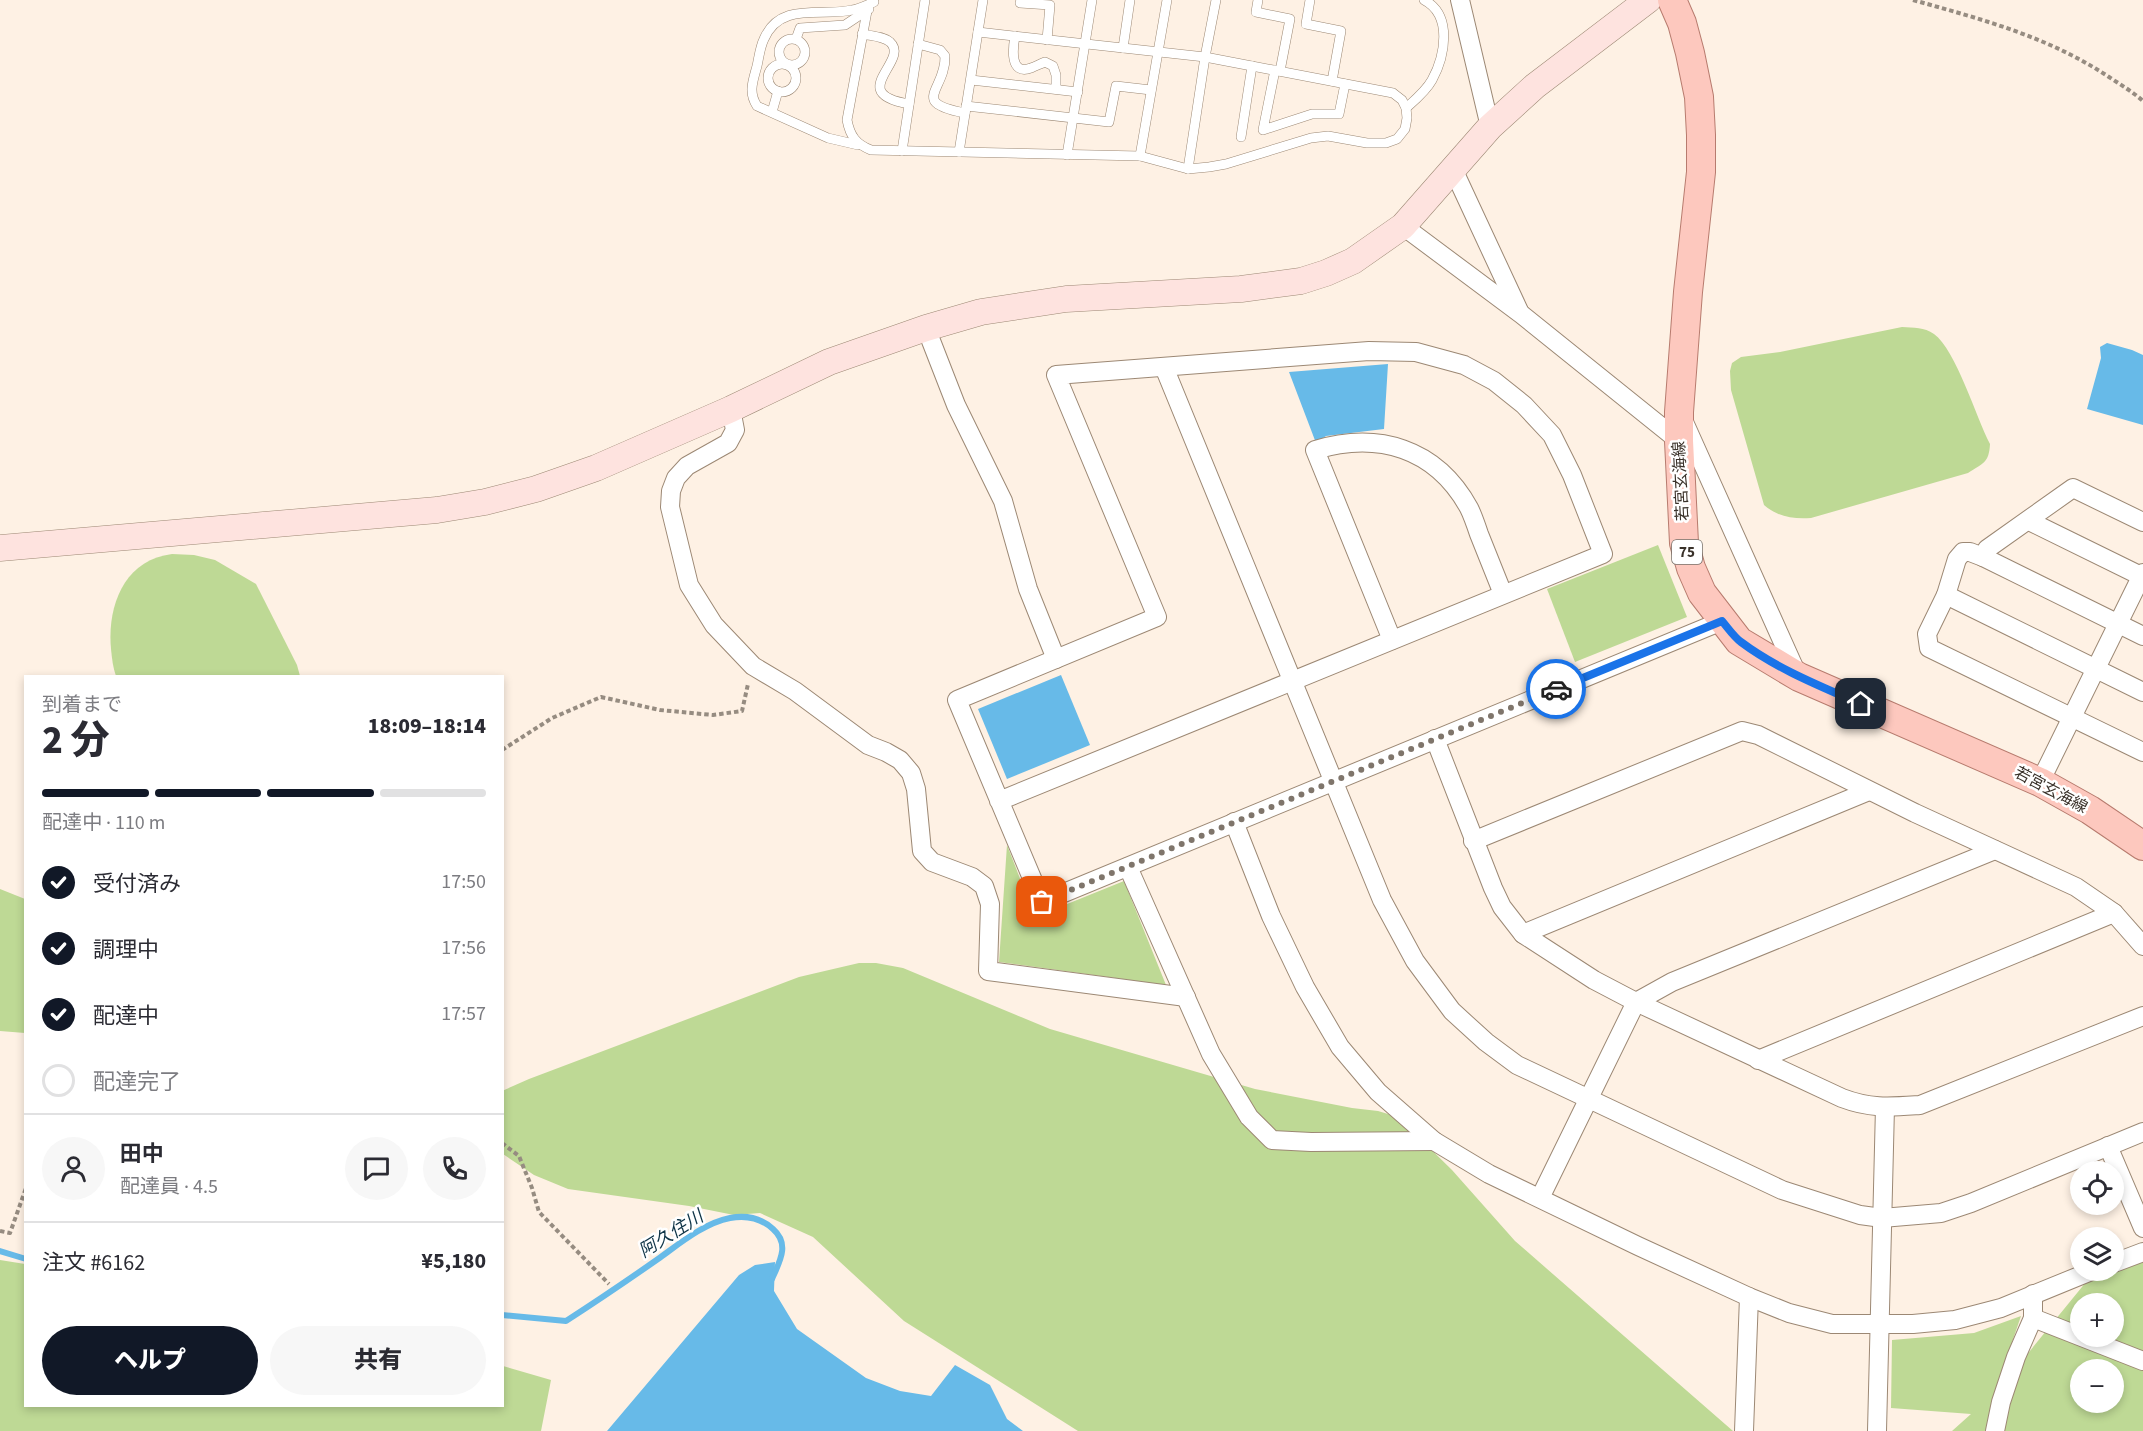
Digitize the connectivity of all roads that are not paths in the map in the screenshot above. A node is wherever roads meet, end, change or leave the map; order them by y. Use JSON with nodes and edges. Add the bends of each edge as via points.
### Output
{"nodes":[{"id":1,"x":925,"y":0,"type":"edge"},
{"id":2,"x":983,"y":0,"type":"edge"},
{"id":3,"x":1021,"y":0,"type":"edge"},
{"id":4,"x":1092,"y":0,"type":"edge"},
{"id":5,"x":1131,"y":0,"type":"edge"},
{"id":6,"x":1167,"y":0,"type":"edge"},
{"id":7,"x":1216,"y":0,"type":"edge"},
{"id":8,"x":1258,"y":0,"type":"edge"},
{"id":9,"x":1310,"y":0,"type":"edge"},
{"id":10,"x":1460,"y":0,"type":"edge"},
{"id":11,"x":1648,"y":0,"type":"edge"},
{"id":12,"x":1672,"y":0,"type":"edge"},
{"id":13,"x":875,"y":1,"type":"edge"},
{"id":14,"x":1430,"y":2,"type":"edge"},
{"id":15,"x":867,"y":11,"type":"junction"},
{"id":16,"x":1465,"y":20,"type":"junction"},
{"id":17,"x":1443,"y":25,"type":"junction"},
{"id":18,"x":978,"y":32,"type":"junction"},
{"id":19,"x":862,"y":34,"type":"junction"},
{"id":20,"x":1015,"y":36,"type":"junction"},
{"id":21,"x":796,"y":39,"type":"junction"},
{"id":22,"x":1047,"y":40,"type":"junction"},
{"id":23,"x":918,"y":44,"type":"junction"},
{"id":24,"x":1086,"y":44,"type":"junction"},
{"id":25,"x":1123,"y":48,"type":"junction"},
{"id":26,"x":1158,"y":51,"type":"junction"},
{"id":27,"x":1205,"y":57,"type":"junction"},
{"id":28,"x":787,"y":65,"type":"junction"},
{"id":29,"x":1252,"y":66,"type":"junction"},
{"id":30,"x":1278,"y":71,"type":"junction"},
{"id":31,"x":971,"y":80,"type":"junction"},
{"id":32,"x":1332,"y":81,"type":"junction"},
{"id":33,"x":1345,"y":84,"type":"junction"},
{"id":34,"x":1056,"y":89,"type":"junction"},
{"id":35,"x":1151,"y":90,"type":"junction"},
{"id":36,"x":778,"y":91,"type":"junction"},
{"id":37,"x":1078,"y":92,"type":"junction"},
{"id":38,"x":909,"y":104,"type":"junction"},
{"id":39,"x":1407,"y":108,"type":"junction"},
{"id":40,"x":966,"y":109,"type":"junction"},
{"id":41,"x":772,"y":112,"type":"junction"},
{"id":42,"x":1073,"y":117,"type":"junction"},
{"id":43,"x":1490,"y":127,"type":"junction"},
{"id":44,"x":1240,"y":137,"type":"dead end"},
{"id":45,"x":861,"y":146,"type":"junction"},
{"id":46,"x":902,"y":151,"type":"junction"},
{"id":47,"x":959,"y":152,"type":"junction"},
{"id":48,"x":1067,"y":155,"type":"junction"},
{"id":49,"x":1140,"y":156,"type":"junction"},
{"id":50,"x":1188,"y":169,"type":"junction"},
{"id":51,"x":1453,"y":169,"type":"junction"},
{"id":52,"x":1403,"y":226,"type":"junction"},
{"id":53,"x":1521,"y":314,"type":"junction"},
{"id":54,"x":926,"y":328,"type":"junction"},
{"id":55,"x":1164,"y":367,"type":"junction"},
{"id":56,"x":732,"y":409,"type":"junction"},
{"id":57,"x":1679,"y":412,"type":"junction"},
{"id":58,"x":1679,"y":441,"type":"junction"},
{"id":59,"x":2029,"y":521,"type":"junction"},
{"id":60,"x":2143,"y":522,"type":"edge"},
{"id":61,"x":0,"y":548,"type":"edge"},
{"id":62,"x":1983,"y":557,"type":"junction"},
{"id":63,"x":2142,"y":576,"type":"edge"},
{"id":64,"x":1503,"y":594,"type":"junction"},
{"id":65,"x":1946,"y":595,"type":"junction"},
{"id":66,"x":1722,"y":621,"type":"junction"},
{"id":67,"x":2118,"y":623,"type":"junction"},
{"id":68,"x":2143,"y":636,"type":"edge"},
{"id":69,"x":1392,"y":640,"type":"junction"},
{"id":70,"x":1056,"y":659,"type":"junction"},
{"id":71,"x":2096,"y":669,"type":"junction"},
{"id":72,"x":1799,"y":677,"type":"junction"},
{"id":73,"x":1292,"y":680,"type":"junction"},
{"id":74,"x":2143,"y":692,"type":"edge"},
{"id":75,"x":2072,"y":717,"type":"junction"},
{"id":76,"x":1435,"y":739,"type":"junction"},
{"id":77,"x":2143,"y":752,"type":"edge"},
{"id":78,"x":1334,"y":781,"type":"junction"},
{"id":79,"x":2040,"y":782,"type":"junction"},
{"id":80,"x":1869,"y":791,"type":"junction"},
{"id":81,"x":999,"y":801,"type":"junction"},
{"id":82,"x":1234,"y":822,"type":"junction"},
{"id":83,"x":1473,"y":841,"type":"junction"},
{"id":84,"x":2143,"y":846,"type":"edge"},
{"id":85,"x":1995,"y":850,"type":"junction"},
{"id":86,"x":1128,"y":867,"type":"junction"},
{"id":87,"x":2114,"y":913,"type":"junction"},
{"id":88,"x":1523,"y":934,"type":"junction"},
{"id":89,"x":2143,"y":946,"type":"edge"},
{"id":90,"x":1186,"y":997,"type":"junction"},
{"id":91,"x":1636,"y":1002,"type":"junction"},
{"id":92,"x":2143,"y":1016,"type":"edge"},
{"id":93,"x":1758,"y":1060,"type":"junction"},
{"id":94,"x":1588,"y":1097,"type":"junction"},
{"id":95,"x":1886,"y":1107,"type":"junction"},
{"id":96,"x":2143,"y":1132,"type":"edge"},
{"id":97,"x":1434,"y":1141,"type":"junction"},
{"id":98,"x":2108,"y":1146,"type":"junction"},
{"id":99,"x":1540,"y":1198,"type":"junction"},
{"id":100,"x":1882,"y":1218,"type":"junction"},
{"id":101,"x":2143,"y":1228,"type":"edge"},
{"id":102,"x":2143,"y":1252,"type":"edge"},
{"id":103,"x":2124,"y":1259,"type":"edge"},
{"id":104,"x":2070,"y":1279,"type":"edge"},
{"id":105,"x":2033,"y":1294,"type":"junction"},
{"id":106,"x":1749,"y":1297,"type":"junction"},
{"id":107,"x":2033,"y":1318,"type":"junction"},
{"id":108,"x":1880,"y":1324,"type":"junction"},
{"id":109,"x":2143,"y":1361,"type":"edge"},
{"id":110,"x":1744,"y":1431,"type":"edge"},
{"id":111,"x":1877,"y":1431,"type":"edge"},
{"id":112,"x":1995,"y":1431,"type":"edge"}],
"edges":[{"from":1,"to":23,"type":"lane"},
{"from":2,"to":18,"type":"lane"},
{"from":3,"to":22,"type":"lane","via":[[1020,3],[1050,5]]},
{"from":4,"to":24,"type":"lane"},
{"from":5,"to":25,"type":"lane"},
{"from":6,"to":26,"type":"lane"},
{"from":7,"to":27,"type":"lane"},
{"from":8,"to":30,"type":"lane","via":[[1256,12],[1290,19]]},
{"from":9,"to":32,"type":"lane","via":[[1306,24],[1341,31]]},
{"from":10,"to":16,"type":"street"},
{"from":11,"to":43,"type":"street","via":[[1535,86]]},
{"from":12,"to":57,"type":"main road","name":"若宮玄海線","number":"75","via":[[1690,53],[1699,97],[1701,135]]},
{"from":13,"to":15,"type":"lane"},
{"from":13,"to":41,"type":"lane","via":[[852,10],[790,15],[769,30],[751,89],[757,106]]},
{"from":14,"to":17,"type":"lane"},
{"from":15,"to":19,"type":"lane"},
{"from":15,"to":21,"type":"lane","via":[[846,25],[800,28]]},
{"from":16,"to":17,"type":"lane"},
{"from":16,"to":43,"type":"street"},
{"from":17,"to":39,"type":"lane","via":[[1444,45],[1431,81]]},
{"from":18,"to":20,"type":"lane"},
{"from":18,"to":31,"type":"lane"},
{"from":19,"to":38,"type":"lane","via":[[891,43],[894,58],[879,81],[881,91],[895,101]]},
{"from":19,"to":45,"type":"lane","via":[[847,120],[853,139]]},
{"from":20,"to":22,"type":"lane"},
{"from":20,"to":34,"type":"lane","via":[[1012,56],[1016,64],[1023,69],[1045,62],[1053,66]]},
{"from":21,"to":28,"type":"lane","via":[[787,39],[779,50]]},
{"from":21,"to":28,"type":"lane","via":[[803,43],[805,56],[800,62]]},
{"from":22,"to":24,"type":"lane"},
{"from":23,"to":38,"type":"lane"},
{"from":23,"to":40,"type":"lane","via":[[940,50],[945,56],[943,75],[935,88],[938,105]]},
{"from":24,"to":25,"type":"lane"},
{"from":24,"to":37,"type":"lane"},
{"from":25,"to":26,"type":"lane"},
{"from":26,"to":27,"type":"lane"},
{"from":26,"to":35,"type":"lane"},
{"from":27,"to":29,"type":"lane"},
{"from":27,"to":50,"type":"lane"},
{"from":28,"to":36,"type":"lane","via":[[794,72],[795,81],[787,91]]},
{"from":28,"to":36,"type":"lane","via":[[775,66],[769,73],[768,81]]},
{"from":29,"to":30,"type":"lane"},
{"from":29,"to":44,"type":"lane"},
{"from":30,"to":32,"type":"lane"},
{"from":30,"to":33,"type":"lane","via":[[1263,130],[1312,114],[1340,114]]},
{"from":31,"to":34,"type":"lane"},
{"from":31,"to":40,"type":"lane"},
{"from":32,"to":33,"type":"lane"},
{"from":33,"to":39,"type":"lane","via":[[1393,93]]},
{"from":34,"to":37,"type":"lane"},
{"from":35,"to":42,"type":"lane","via":[[1116,86],[1109,122]]},
{"from":35,"to":49,"type":"lane"},
{"from":36,"to":41,"type":"lane"},
{"from":37,"to":42,"type":"lane"},
{"from":38,"to":46,"type":"lane"},
{"from":39,"to":50,"type":"lane","via":[[1405,129],[1397,139],[1386,143],[1328,136],[1311,138],[1226,164]]},
{"from":40,"to":42,"type":"lane"},
{"from":40,"to":47,"type":"lane"},
{"from":41,"to":45,"type":"lane","via":[[828,138]]},
{"from":42,"to":48,"type":"lane"},
{"from":43,"to":51,"type":"street"},
{"from":45,"to":46,"type":"lane"},
{"from":46,"to":47,"type":"lane"},
{"from":47,"to":48,"type":"lane"},
{"from":48,"to":49,"type":"lane"},
{"from":49,"to":50,"type":"lane"},
{"from":51,"to":52,"type":"street"},
{"from":51,"to":53,"type":"street"},
{"from":52,"to":53,"type":"street"},
{"from":52,"to":54,"type":"street","via":[[1353,261],[1300,281],[1241,289],[1066,299],[981,312]]},
{"from":53,"to":58,"type":"street"},
{"from":54,"to":56,"type":"street","via":[[829,362]]},
{"from":54,"to":70,"type":"street","via":[[956,405],[1003,501],[1028,589]]},
{"from":55,"to":64,"type":"street","via":[[1369,351],[1416,352],[1464,365],[1494,381],[1552,435],[1603,554]]},
{"from":55,"to":70,"type":"street","via":[[1056,375],[1156,617]]},
{"from":55,"to":73,"type":"street"},
{"from":56,"to":61,"type":"street","via":[[596,468],[485,502],[437,510]]},
{"from":56,"to":90,"type":"street","via":[[735,430],[728,443],[687,466],[671,491],[670,507],[689,585],[714,625],[753,666],[795,691],[868,745],[900,760],[911,773],[922,851],[932,862],[972,877],[984,886],[990,904],[988,971]]},
{"from":57,"to":58,"type":"main road","name":"若宮玄海線","number":"75"},
{"from":57,"to":72,"type":"street"},
{"from":58,"to":66,"type":"main road","name":"若宮玄海線","number":"75","via":[[1684,543],[1702,593]]},
{"from":59,"to":60,"type":"street","via":[[2073,488]]},
{"from":59,"to":62,"type":"street","via":[[1987,549]]},
{"from":59,"to":63,"type":"street"},
{"from":62,"to":65,"type":"street","via":[[1970,552],[1961,554]]},
{"from":62,"to":67,"type":"street"},
{"from":63,"to":67,"type":"street"},
{"from":64,"to":69,"type":"street"},
{"from":64,"to":69,"type":"street","via":[[1469,508],[1437,469],[1398,447],[1373,442],[1338,443],[1315,450]]},
{"from":65,"to":71,"type":"street"},
{"from":65,"to":75,"type":"street","via":[[1927,634],[1929,648]]},
{"from":66,"to":72,"type":"main road","name":"若宮玄海線","number":"75","via":[[1739,641]]},
{"from":66,"to":76,"type":"street"},
{"from":67,"to":68,"type":"street"},
{"from":67,"to":71,"type":"street"},
{"from":69,"to":73,"type":"street"},
{"from":70,"to":81,"type":"street","via":[[957,700]]},
{"from":71,"to":74,"type":"street"},
{"from":71,"to":75,"type":"street"},
{"from":72,"to":79,"type":"main road","name":"若宮玄海線","number":"75"},
{"from":73,"to":78,"type":"street"},
{"from":73,"to":81,"type":"street"},
{"from":75,"to":77,"type":"street"},
{"from":75,"to":79,"type":"street"},
{"from":76,"to":78,"type":"street"},
{"from":76,"to":83,"type":"street"},
{"from":78,"to":82,"type":"street"},
{"from":78,"to":94,"type":"street","via":[[1382,900],[1414,961],[1452,1011],[1517,1065]]},
{"from":79,"to":84,"type":"main road","name":"若宮玄海線","number":"75"},
{"from":80,"to":83,"type":"street","via":[[1758,735],[1742,731]]},
{"from":80,"to":85,"type":"street"},
{"from":80,"to":88,"type":"street"},
{"from":81,"to":86,"type":"street","via":[[1042,902]]},
{"from":82,"to":86,"type":"street"},
{"from":82,"to":97,"type":"street","via":[[1271,916],[1305,987],[1340,1047],[1378,1092]]},
{"from":83,"to":88,"type":"street","via":[[1502,907]]},
{"from":85,"to":87,"type":"street","via":[[2076,887]]},
{"from":85,"to":91,"type":"street","via":[[1672,982]]},
{"from":86,"to":90,"type":"street"},
{"from":87,"to":89,"type":"street"},
{"from":87,"to":93,"type":"street"},
{"from":88,"to":91,"type":"street"},
{"from":90,"to":97,"type":"street","via":[[1211,1054],[1249,1117],[1272,1140]]},
{"from":91,"to":93,"type":"street"},
{"from":91,"to":94,"type":"street"},
{"from":92,"to":95,"type":"street","via":[[1920,1105]]},
{"from":93,"to":95,"type":"street","via":[[1862,1106]]},
{"from":94,"to":99,"type":"street"},
{"from":94,"to":100,"type":"street","via":[[1782,1190],[1860,1215]]},
{"from":95,"to":100,"type":"street"},
{"from":96,"to":98,"type":"street"},
{"from":97,"to":99,"type":"street"},
{"from":98,"to":100,"type":"street","via":[[1941,1213]]},
{"from":98,"to":101,"type":"street"},
{"from":99,"to":106,"type":"street"},
{"from":100,"to":108,"type":"street"},
{"from":102,"to":103,"type":"street"},
{"from":104,"to":105,"type":"street"},
{"from":105,"to":107,"type":"street"},
{"from":105,"to":108,"type":"street","via":[[2001,1308],[1955,1320]]},
{"from":106,"to":108,"type":"street","via":[[1832,1324]]},
{"from":106,"to":110,"type":"street"},
{"from":107,"to":109,"type":"street"},
{"from":107,"to":112,"type":"street","via":[[2016,1357]]},
{"from":108,"to":111,"type":"street"}]}
